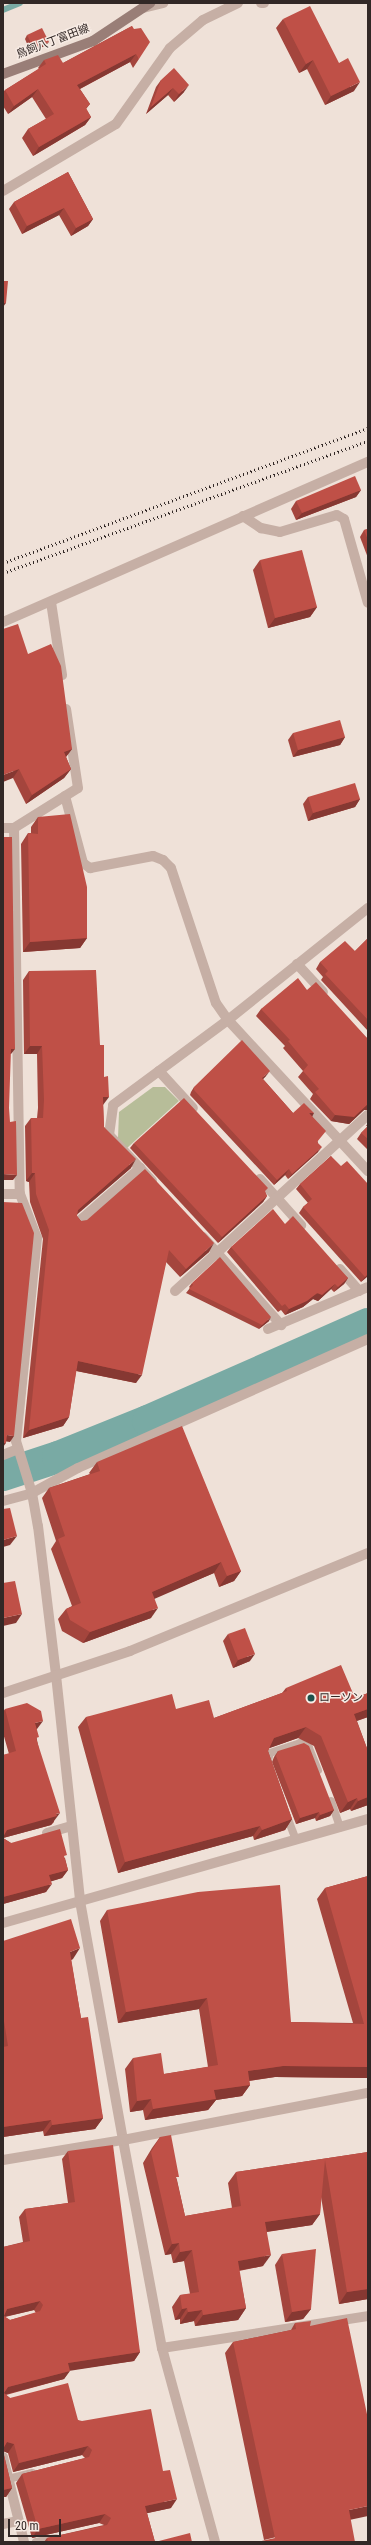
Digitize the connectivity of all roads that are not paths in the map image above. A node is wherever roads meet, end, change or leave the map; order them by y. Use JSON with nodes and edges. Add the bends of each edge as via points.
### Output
{"nodes":[{"id":1,"x":163,"y":3,"type":"edge"},
{"id":2,"x":238,"y":3,"type":"edge"},
{"id":3,"x":146,"y":6,"type":"edge"},
{"id":4,"x":3,"y":74,"type":"edge"},
{"id":5,"x":3,"y":191,"type":"edge"},
{"id":6,"x":368,"y":462,"type":"edge"},
{"id":7,"x":243,"y":516,"type":"junction"},
{"id":8,"x":51,"y":602,"type":"junction"},
{"id":9,"x":368,"y":604,"type":"edge"},
{"id":10,"x":3,"y":622,"type":"edge"},
{"id":11,"x":65,"y":796,"type":"junction"},
{"id":12,"x":3,"y":828,"type":"edge"},
{"id":13,"x":14,"y":828,"type":"junction"},
{"id":14,"x":368,"y":908,"type":"edge"},
{"id":15,"x":297,"y":964,"type":"junction"},
{"id":16,"x":333,"y":1002,"type":"edge"},
{"id":17,"x":228,"y":1020,"type":"junction"},
{"id":18,"x":159,"y":1071,"type":"junction"},
{"id":19,"x":368,"y":1115,"type":"edge"},
{"id":20,"x":202,"y":1117,"type":"edge"},
{"id":21,"x":341,"y":1142,"type":"junction"},
{"id":22,"x":140,"y":1168,"type":"junction"},
{"id":23,"x":250,"y":1169,"type":"edge"},
{"id":24,"x":368,"y":1171,"type":"edge"},
{"id":25,"x":160,"y":1191,"type":"edge"},
{"id":26,"x":3,"y":1194,"type":"edge"},
{"id":27,"x":20,"y":1194,"type":"junction"},
{"id":28,"x":277,"y":1198,"type":"junction"},
{"id":29,"x":77,"y":1223,"type":"edge"},
{"id":30,"x":196,"y":1229,"type":"edge"},
{"id":31,"x":308,"y":1233,"type":"edge"},
{"id":32,"x":217,"y":1251,"type":"junction"},
{"id":33,"x":333,"y":1262,"type":"edge"},
{"id":34,"x":363,"y":1289,"type":"edge"},
{"id":35,"x":175,"y":1291,"type":"dead end"},
{"id":36,"x":280,"y":1325,"type":"junction"},
{"id":37,"x":268,"y":1329,"type":"dead end"},
{"id":38,"x":368,"y":1339,"type":"edge"},
{"id":39,"x":19,"y":1452,"type":"junction"},
{"id":40,"x":3,"y":1455,"type":"edge"},
{"id":41,"x":32,"y":1493,"type":"junction"},
{"id":42,"x":3,"y":1501,"type":"edge"},
{"id":43,"x":368,"y":1553,"type":"edge"},
{"id":44,"x":56,"y":1676,"type":"junction"},
{"id":45,"x":3,"y":1693,"type":"edge"},
{"id":46,"x":271,"y":1776,"type":"edge"},
{"id":47,"x":321,"y":1776,"type":"edge"},
{"id":48,"x":326,"y":1791,"type":"edge"},
{"id":49,"x":282,"y":1804,"type":"edge"},
{"id":50,"x":368,"y":1819,"type":"edge"},
{"id":51,"x":72,"y":1826,"type":"junction"},
{"id":52,"x":340,"y":1827,"type":"junction"},
{"id":53,"x":34,"y":1837,"type":"edge"},
{"id":54,"x":296,"y":1840,"type":"junction"},
{"id":55,"x":80,"y":1901,"type":"junction"},
{"id":56,"x":3,"y":1923,"type":"edge"},
{"id":57,"x":368,"y":2092,"type":"edge"},
{"id":58,"x":123,"y":2140,"type":"junction"},
{"id":59,"x":3,"y":2160,"type":"edge"},
{"id":60,"x":368,"y":2316,"type":"edge"},
{"id":61,"x":162,"y":2348,"type":"junction"},
{"id":62,"x":3,"y":2457,"type":"edge"},
{"id":63,"x":38,"y":2471,"type":"edge"},
{"id":64,"x":8,"y":2479,"type":"junction"},
{"id":65,"x":19,"y":2521,"type":"junction"},
{"id":66,"x":3,"y":2524,"type":"edge"},
{"id":67,"x":64,"y":2536,"type":"edge"},
{"id":68,"x":24,"y":2542,"type":"edge"},
{"id":69,"x":36,"y":2542,"type":"edge"},
{"id":70,"x":215,"y":2542,"type":"edge"}],
"edges":[{"from":1,"to":3,"type":"street"},
{"from":2,"to":5,"type":"street","via":[[203,20],[170,48],[116,124]]},
{"from":3,"to":4,"type":"main road","name":"鳥飼八丁富田線","via":[[93,41]]},
{"from":6,"to":7,"type":"street"},
{"from":7,"to":8,"type":"street"},
{"from":7,"to":9,"type":"street","via":[[261,528],[280,532],[337,515],[344,519]]},
{"from":8,"to":10,"type":"street"},
{"from":8,"to":11,"type":"street","via":[[78,788]]},
{"from":11,"to":13,"type":"street"},
{"from":11,"to":17,"type":"street","via":[[83,863],[90,868],[153,856],[163,860],[171,868],[216,1003]]},
{"from":12,"to":13,"type":"street"},
{"from":13,"to":27,"type":"street"},
{"from":14,"to":15,"type":"street"},
{"from":15,"to":16,"type":"street"},
{"from":15,"to":17,"type":"street"},
{"from":17,"to":18,"type":"street"},
{"from":17,"to":21,"type":"street"},
{"from":18,"to":20,"type":"street"},
{"from":18,"to":22,"type":"street","via":[[113,1106],[109,1135]]},
{"from":19,"to":21,"type":"street"},
{"from":21,"to":24,"type":"street"},
{"from":21,"to":28,"type":"street"},
{"from":22,"to":25,"type":"street"},
{"from":22,"to":29,"type":"street"},
{"from":23,"to":28,"type":"street"},
{"from":26,"to":27,"type":"street"},
{"from":27,"to":39,"type":"street","via":[[37,1238],[37,1254],[16,1441]]},
{"from":28,"to":31,"type":"street"},
{"from":28,"to":32,"type":"street"},
{"from":30,"to":32,"type":"street"},
{"from":32,"to":35,"type":"street"},
{"from":32,"to":36,"type":"street"},
{"from":33,"to":34,"type":"street"},
{"from":34,"to":36,"type":"street"},
{"from":36,"to":37,"type":"street"},
{"from":38,"to":41,"type":"street","via":[[78,1468]]},
{"from":39,"to":40,"type":"street"},
{"from":39,"to":41,"type":"street"},
{"from":41,"to":42,"type":"street"},
{"from":41,"to":44,"type":"street"},
{"from":43,"to":44,"type":"street","via":[[130,1651]]},
{"from":44,"to":45,"type":"street"},
{"from":44,"to":51,"type":"street"},
{"from":46,"to":47,"type":"lane","via":[[266,1762],[270,1753],[300,1743],[310,1748]]},
{"from":48,"to":52,"type":"lane"},
{"from":49,"to":54,"type":"lane"},
{"from":50,"to":52,"type":"street"},
{"from":51,"to":53,"type":"street"},
{"from":51,"to":55,"type":"street"},
{"from":52,"to":54,"type":"street"},
{"from":54,"to":55,"type":"street"},
{"from":55,"to":56,"type":"street"},
{"from":55,"to":58,"type":"street"},
{"from":57,"to":58,"type":"street"},
{"from":58,"to":59,"type":"street"},
{"from":58,"to":61,"type":"street"},
{"from":60,"to":61,"type":"street"},
{"from":61,"to":70,"type":"street"},
{"from":62,"to":64,"type":"street"},
{"from":63,"to":64,"type":"lane"},
{"from":64,"to":65,"type":"street"},
{"from":65,"to":66,"type":"street"},
{"from":65,"to":68,"type":"street"},
{"from":67,"to":69,"type":"lane"}]}
